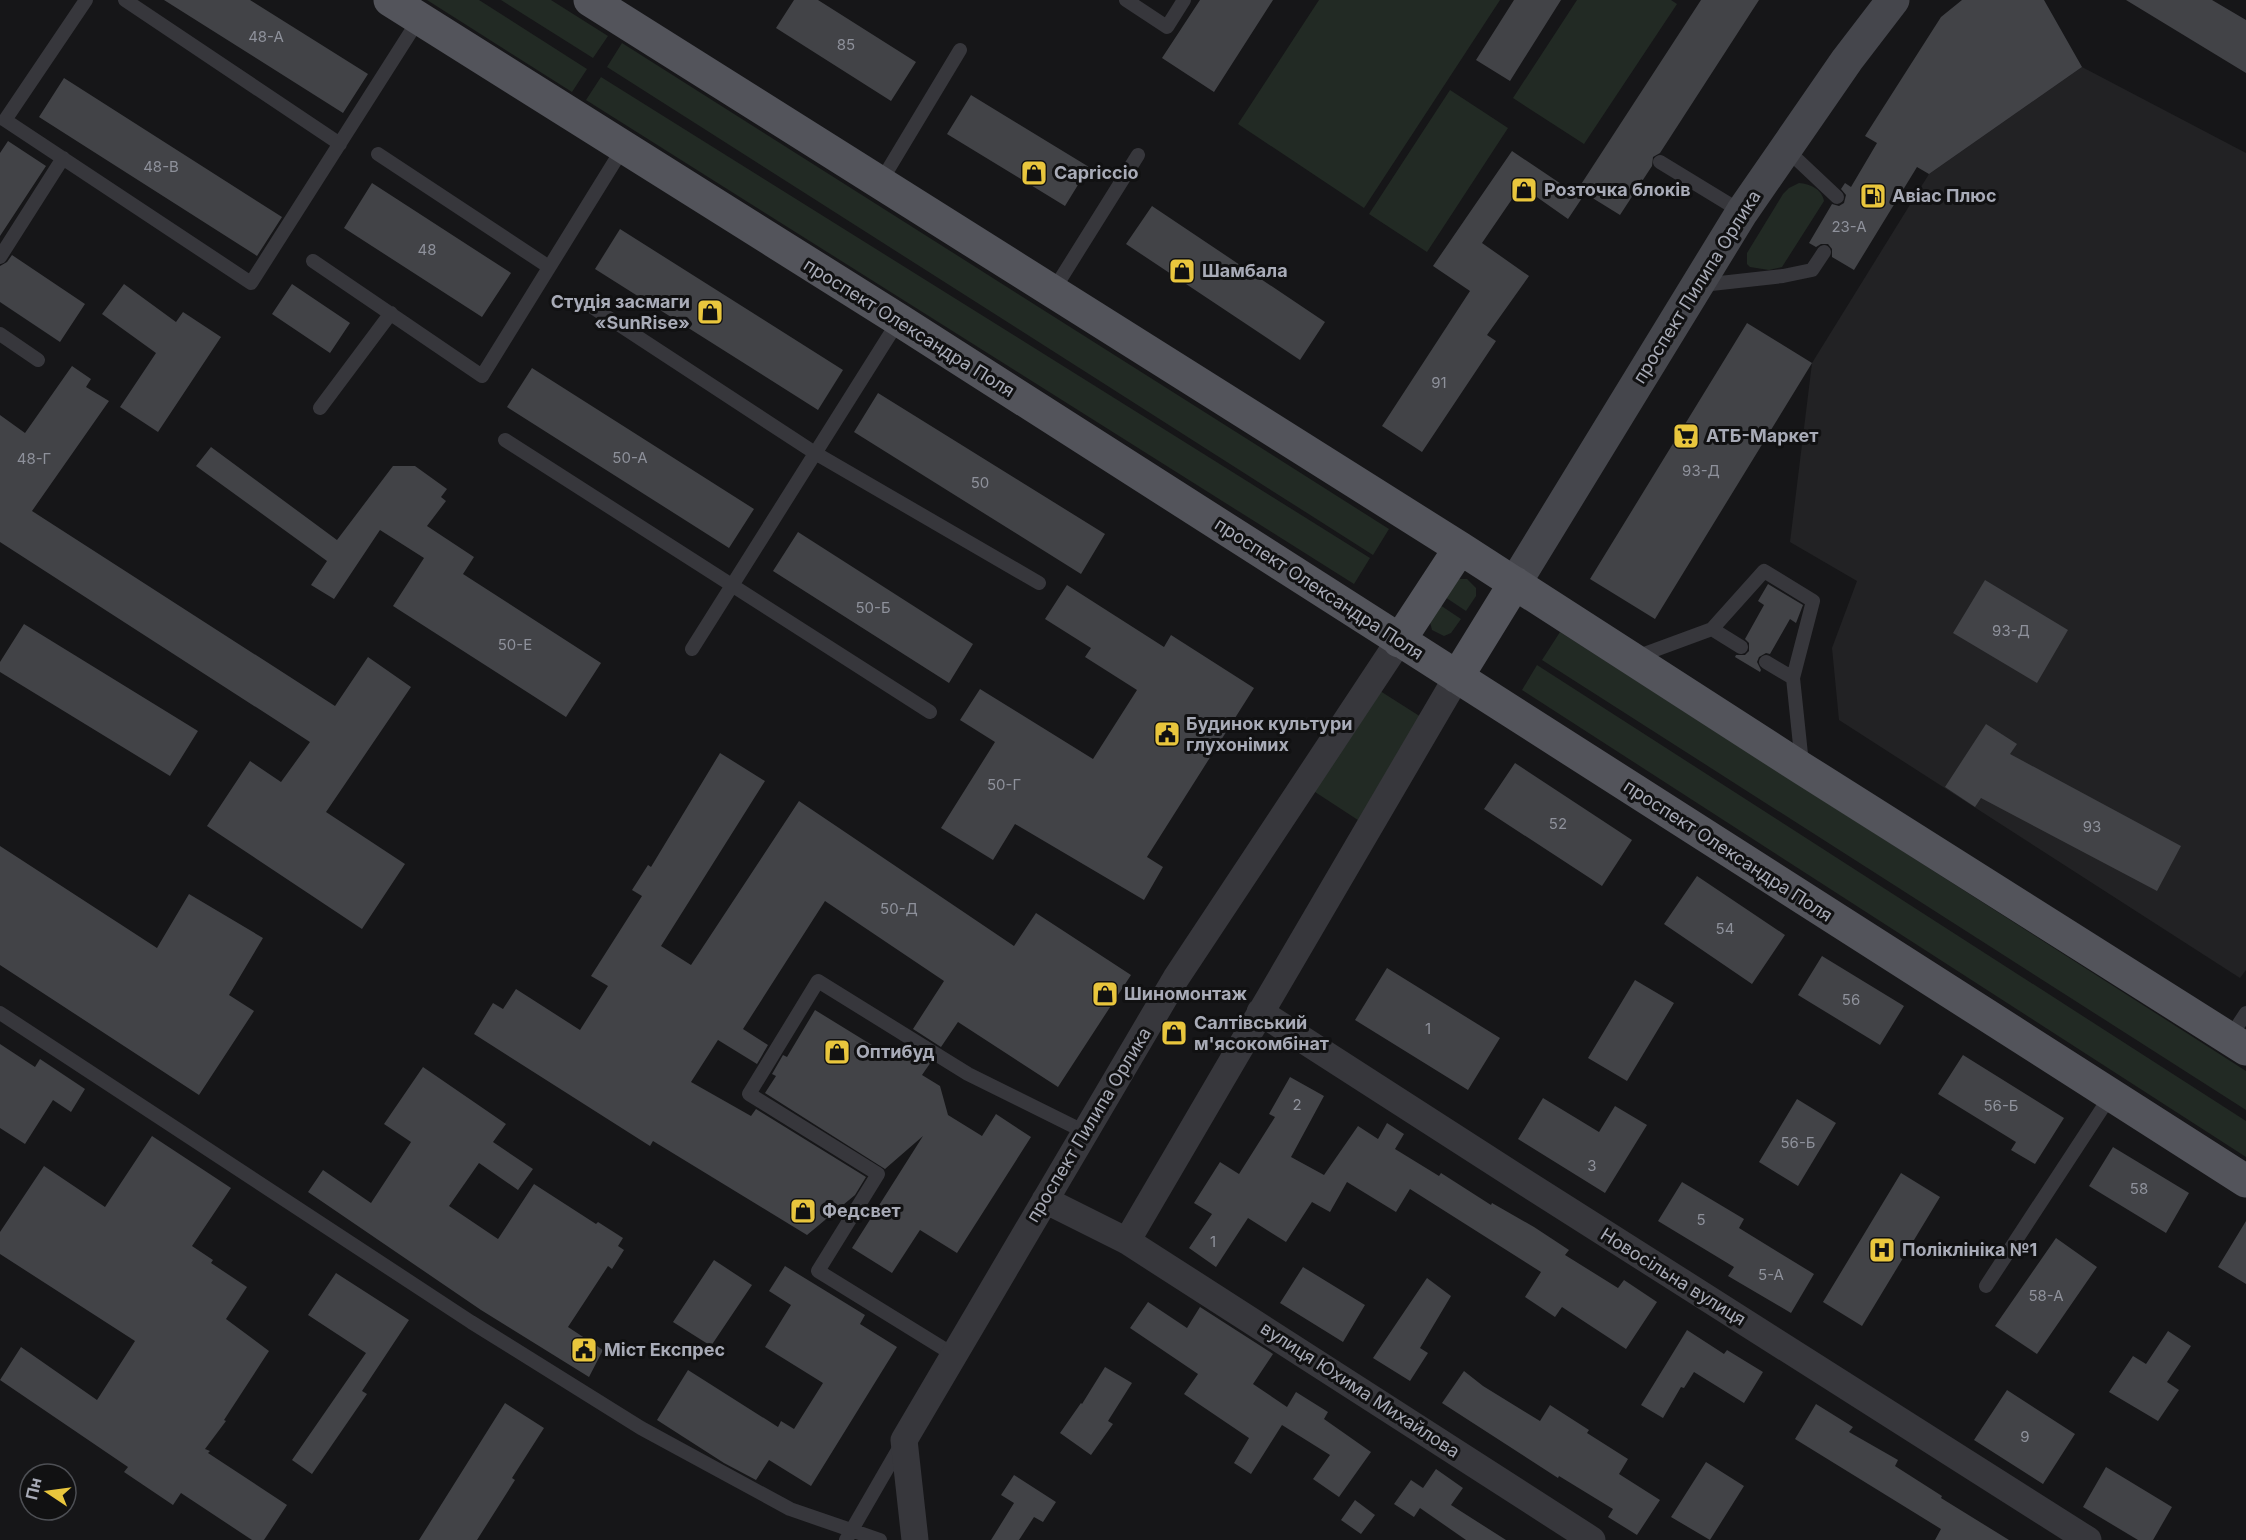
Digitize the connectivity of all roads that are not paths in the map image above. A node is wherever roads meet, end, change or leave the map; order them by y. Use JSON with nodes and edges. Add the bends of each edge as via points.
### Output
{"nodes":[{"id":1,"x":86,"y":0,"type":"edge"},
{"id":2,"x":125,"y":0,"type":"edge"},
{"id":3,"x":390,"y":0,"type":"edge"},
{"id":4,"x":590,"y":0,"type":"edge"},
{"id":5,"x":1126,"y":0,"type":"edge"},
{"id":6,"x":1184,"y":0,"type":"edge"},
{"id":7,"x":1893,"y":0,"type":"edge"},
{"id":8,"x":419,"y":19,"type":"junction"},
{"id":9,"x":960,"y":50,"type":"dead end"},
{"id":10,"x":3,"y":124,"type":"edge"},
{"id":11,"x":340,"y":144,"type":"junction"},
{"id":12,"x":623,"y":148,"type":"junction"},
{"id":13,"x":1785,"y":148,"type":"junction"},
{"id":14,"x":378,"y":154,"type":"dead end"},
{"id":15,"x":1138,"y":155,"type":"dead end"},
{"id":16,"x":63,"y":158,"type":"junction"},
{"id":17,"x":1660,"y":162,"type":"dead end"},
{"id":18,"x":880,"y":183,"type":"junction"},
{"id":19,"x":1837,"y":197,"type":"dead end"},
{"id":20,"x":1742,"y":212,"type":"junction"},
{"id":21,"x":1824,"y":252,"type":"dead end"},
{"id":22,"x":0,"y":257,"type":"edge"},
{"id":23,"x":313,"y":261,"type":"dead end"},
{"id":24,"x":549,"y":267,"type":"junction"},
{"id":25,"x":1696,"y":286,"type":"junction"},
{"id":26,"x":1053,"y":291,"type":"junction"},
{"id":27,"x":589,"y":305,"type":"dead end"},
{"id":28,"x":391,"y":313,"type":"junction"},
{"id":29,"x":898,"y":320,"type":"junction"},
{"id":30,"x":0,"y":334,"type":"edge"},
{"id":31,"x":38,"y":360,"type":"dead end"},
{"id":32,"x":320,"y":408,"type":"dead end"},
{"id":33,"x":505,"y":440,"type":"dead end"},
{"id":34,"x":815,"y":453,"type":"junction"},
{"id":35,"x":1460,"y":548,"type":"junction"},
{"id":36,"x":1039,"y":583,"type":"dead end"},
{"id":37,"x":1515,"y":583,"type":"junction"},
{"id":38,"x":732,"y":585,"type":"junction"},
{"id":39,"x":1712,"y":629,"type":"junction"},
{"id":40,"x":1399,"y":641,"type":"junction"},
{"id":41,"x":1741,"y":647,"type":"dead end"},
{"id":42,"x":692,"y":649,"type":"dead end"},
{"id":43,"x":1631,"y":658,"type":"junction"},
{"id":44,"x":1766,"y":662,"type":"dead end"},
{"id":45,"x":1457,"y":677,"type":"junction"},
{"id":46,"x":1793,"y":678,"type":"junction"},
{"id":47,"x":930,"y":712,"type":"dead end"},
{"id":48,"x":1803,"y":769,"type":"junction"},
{"id":49,"x":1260,"y":1012,"type":"junction"},
{"id":50,"x":0,"y":1013,"type":"edge"},
{"id":51,"x":2240,"y":1034,"type":"edge"},
{"id":52,"x":2111,"y":1095,"type":"junction"},
{"id":53,"x":1085,"y":1132,"type":"junction"},
{"id":54,"x":2246,"y":1181,"type":"edge"},
{"id":55,"x":1045,"y":1200,"type":"junction"},
{"id":56,"x":1127,"y":1241,"type":"junction"},
{"id":57,"x":1986,"y":1286,"type":"dead end"},
{"id":58,"x":954,"y":1355,"type":"junction"},
{"id":59,"x":904,"y":1440,"type":"junction"},
{"id":60,"x":849,"y":1535,"type":"edge"},
{"id":61,"x":880,"y":1540,"type":"edge"},
{"id":62,"x":915,"y":1540,"type":"edge"},
{"id":63,"x":1592,"y":1540,"type":"edge"},
{"id":64,"x":2088,"y":1540,"type":"edge"}],
"edges":[{"from":1,"to":10,"type":"lane"},
{"from":2,"to":11,"type":"lane"},
{"from":3,"to":8,"type":"main road","name":"проспект Олександра Поля"},
{"from":4,"to":18,"type":"main road"},
{"from":5,"to":6,"type":"lane","via":[[1167,27]]},
{"from":7,"to":13,"type":"main road","name":"проспект Пилипа Орлика"},
{"from":8,"to":11,"type":"lane"},
{"from":8,"to":12,"type":"main road","name":"проспект Олександра Поля"},
{"from":9,"to":18,"type":"lane"},
{"from":10,"to":16,"type":"lane"},
{"from":11,"to":16,"type":"lane","via":[[251,284]]},
{"from":12,"to":24,"type":"lane"},
{"from":12,"to":29,"type":"main road","name":"проспект Олександра Поля"},
{"from":13,"to":19,"type":"lane"},
{"from":13,"to":20,"type":"main road","name":"проспект Пилипа Орлика"},
{"from":14,"to":24,"type":"lane"},
{"from":15,"to":26,"type":"lane"},
{"from":16,"to":22,"type":"lane"},
{"from":17,"to":20,"type":"lane"},
{"from":18,"to":26,"type":"main road"},
{"from":20,"to":25,"type":"main road","name":"проспект Пилипа Орлика"},
{"from":21,"to":25,"type":"lane","via":[[1812,270]]},
{"from":23,"to":28,"type":"lane"},
{"from":24,"to":28,"type":"lane","via":[[482,376]]},
{"from":25,"to":37,"type":"main road","name":"проспект Пилипа Орлика"},
{"from":26,"to":35,"type":"main road"},
{"from":27,"to":34,"type":"lane"},
{"from":28,"to":32,"type":"lane"},
{"from":29,"to":34,"type":"lane"},
{"from":29,"to":40,"type":"main road","name":"проспект Олександра Поля"},
{"from":30,"to":31,"type":"lane"},
{"from":33,"to":38,"type":"lane"},
{"from":34,"to":36,"type":"lane"},
{"from":34,"to":38,"type":"lane"},
{"from":35,"to":37,"type":"main road"},
{"from":35,"to":40,"type":"main road"},
{"from":37,"to":43,"type":"main road"},
{"from":37,"to":45,"type":"main road"},
{"from":38,"to":42,"type":"lane"},
{"from":38,"to":47,"type":"lane"},
{"from":39,"to":41,"type":"lane"},
{"from":39,"to":43,"type":"lane"},
{"from":39,"to":46,"type":"lane","via":[[1764,571],[1774,577],[1813,601]]},
{"from":40,"to":45,"type":"main road","name":"проспект Олександра Поля"},
{"from":40,"to":53,"type":"street","name":"проспект Пилипа Орлика","via":[[1176,978]]},
{"from":43,"to":48,"type":"main road"},
{"from":44,"to":46,"type":"lane"},
{"from":45,"to":49,"type":"street"},
{"from":45,"to":52,"type":"main road","name":"проспект Олександра Поля"},
{"from":46,"to":48,"type":"lane"},
{"from":48,"to":51,"type":"main road"},
{"from":49,"to":56,"type":"street"},
{"from":49,"to":64,"type":"street","name":"Новосільна вулиця"},
{"from":50,"to":60,"type":"lane","via":[[471,1322],[642,1428],[790,1509]]},
{"from":52,"to":54,"type":"main road","name":"проспект Олександра Поля"},
{"from":52,"to":57,"type":"lane"},
{"from":53,"to":55,"type":"street","name":"проспект Пилипа Орлика"},
{"from":53,"to":58,"type":"lane","via":[[968,1074],[818,981],[749,1094],[878,1174],[818,1271]]},
{"from":55,"to":56,"type":"street","name":"вулиця Юхима Михайлова"},
{"from":55,"to":58,"type":"street","name":"проспект Пилипа Орлика"},
{"from":56,"to":63,"type":"street","name":"вулиця Юхима Михайлова"},
{"from":58,"to":59,"type":"street","name":"проспект Пилипа Орлика"},
{"from":59,"to":60,"type":"lane"},
{"from":59,"to":62,"type":"street"},
{"from":60,"to":61,"type":"lane"}]}
